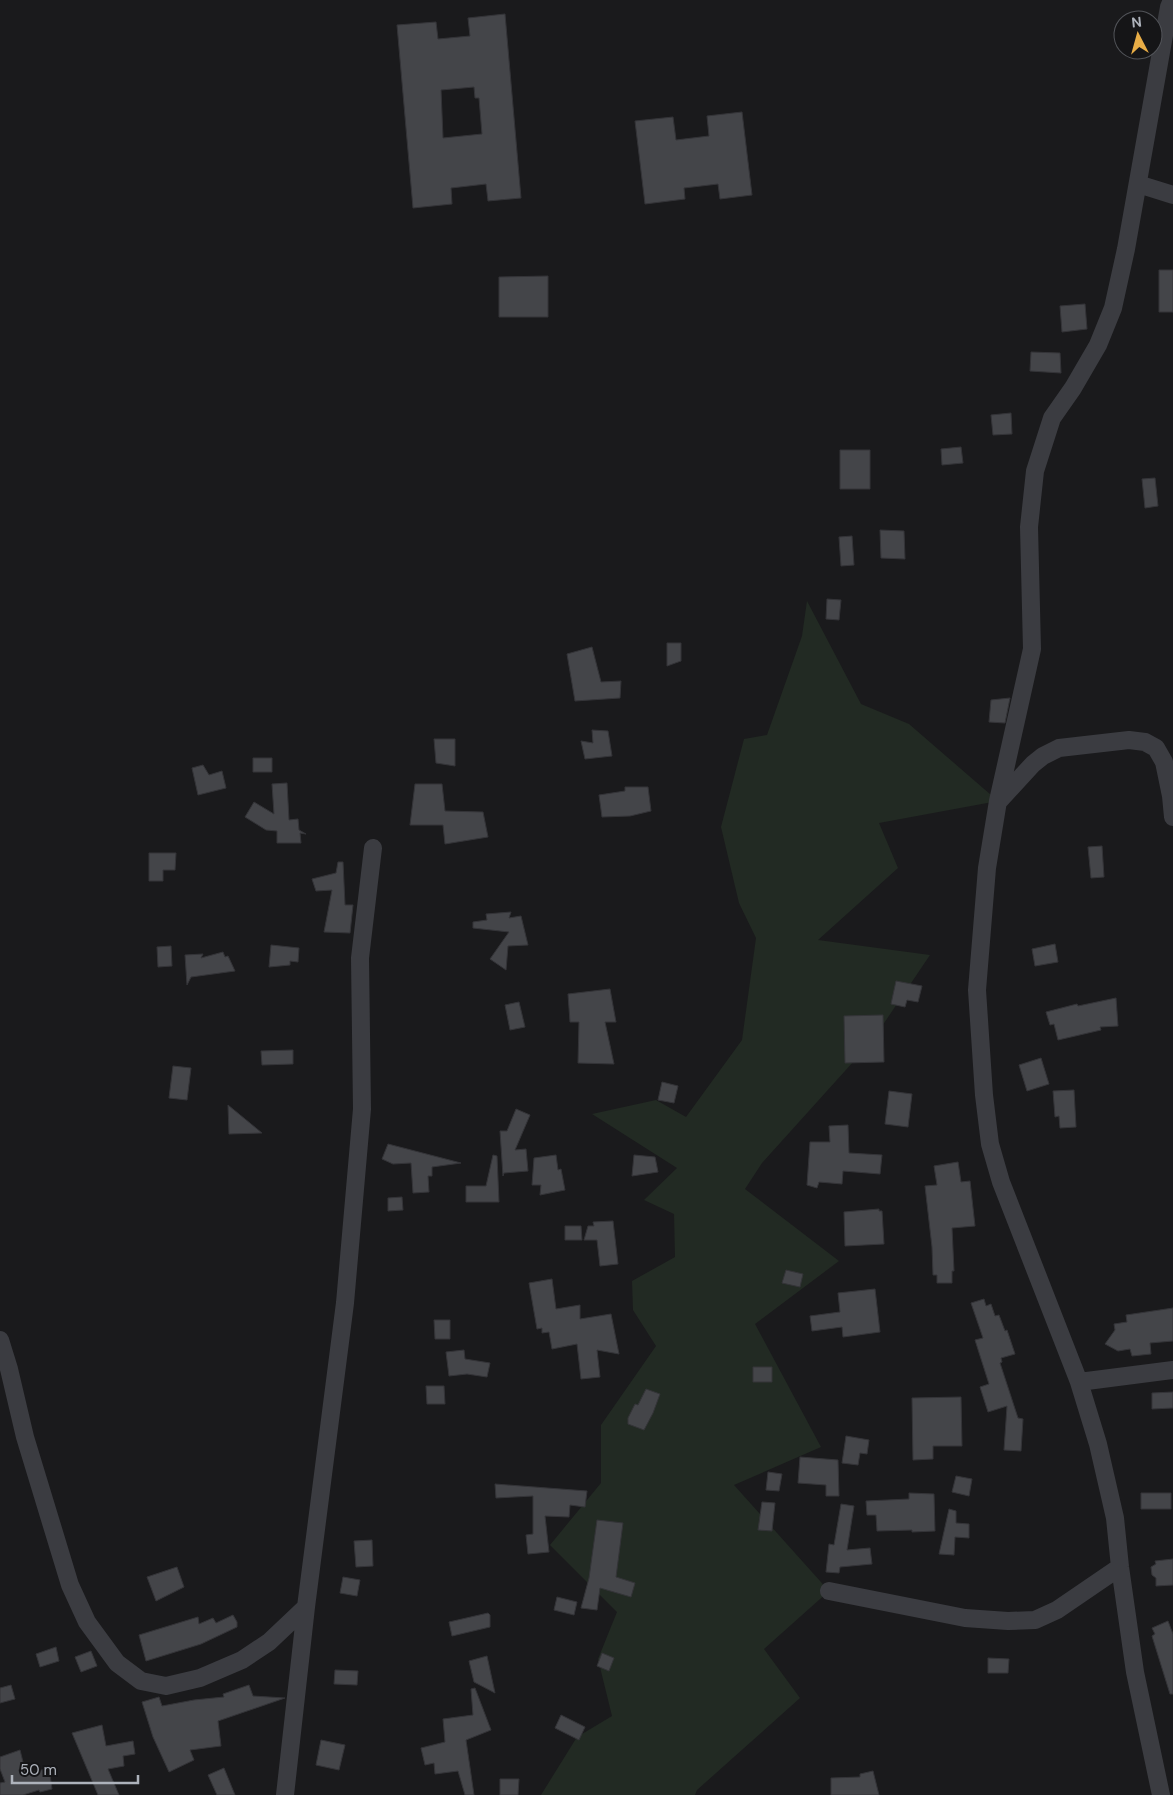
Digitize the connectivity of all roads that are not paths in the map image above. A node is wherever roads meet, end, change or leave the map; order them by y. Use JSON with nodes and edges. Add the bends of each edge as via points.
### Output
{"nodes":[{"id":1,"x":1172,"y":0,"type":"edge"},
{"id":2,"x":1138,"y":184,"type":"junction"},
{"id":3,"x":1173,"y":195,"type":"edge"},
{"id":4,"x":998,"y":801,"type":"junction"},
{"id":5,"x":1173,"y":817,"type":"edge"},
{"id":6,"x":373,"y":848,"type":"dead end"},
{"id":7,"x":0,"y":1340,"type":"edge"},
{"id":8,"x":1173,"y":1370,"type":"edge"},
{"id":9,"x":1078,"y":1382,"type":"junction"},
{"id":10,"x":1120,"y":1567,"type":"junction"},
{"id":11,"x":829,"y":1591,"type":"dead end"},
{"id":12,"x":306,"y":1607,"type":"junction"},
{"id":13,"x":285,"y":1795,"type":"edge"},
{"id":14,"x":1161,"y":1795,"type":"edge"}],
"edges":[{"from":1,"to":2,"type":"street"},
{"from":2,"to":3,"type":"street"},
{"from":2,"to":4,"type":"street","via":[[1113,308],[1098,344],[1052,418],[1035,471],[1029,527],[1032,649]]},
{"from":4,"to":5,"type":"street","via":[[1033,764],[1059,748],[1129,740],[1145,742],[1156,748],[1164,762]]},
{"from":4,"to":9,"type":"street","via":[[987,868],[977,990],[990,1144],[1001,1182]]},
{"from":6,"to":12,"type":"street","via":[[360,958],[362,1110],[345,1303]]},
{"from":7,"to":12,"type":"street","via":[[25,1437],[70,1585],[88,1622],[117,1664],[141,1681],[166,1686],[200,1678],[242,1660],[269,1642]]},
{"from":8,"to":9,"type":"street"},
{"from":9,"to":10,"type":"street","via":[[1108,1482]]},
{"from":10,"to":11,"type":"street","via":[[1057,1610],[1036,1620],[965,1618]]},
{"from":10,"to":14,"type":"street","via":[[1135,1672]]},
{"from":12,"to":13,"type":"street"}]}
